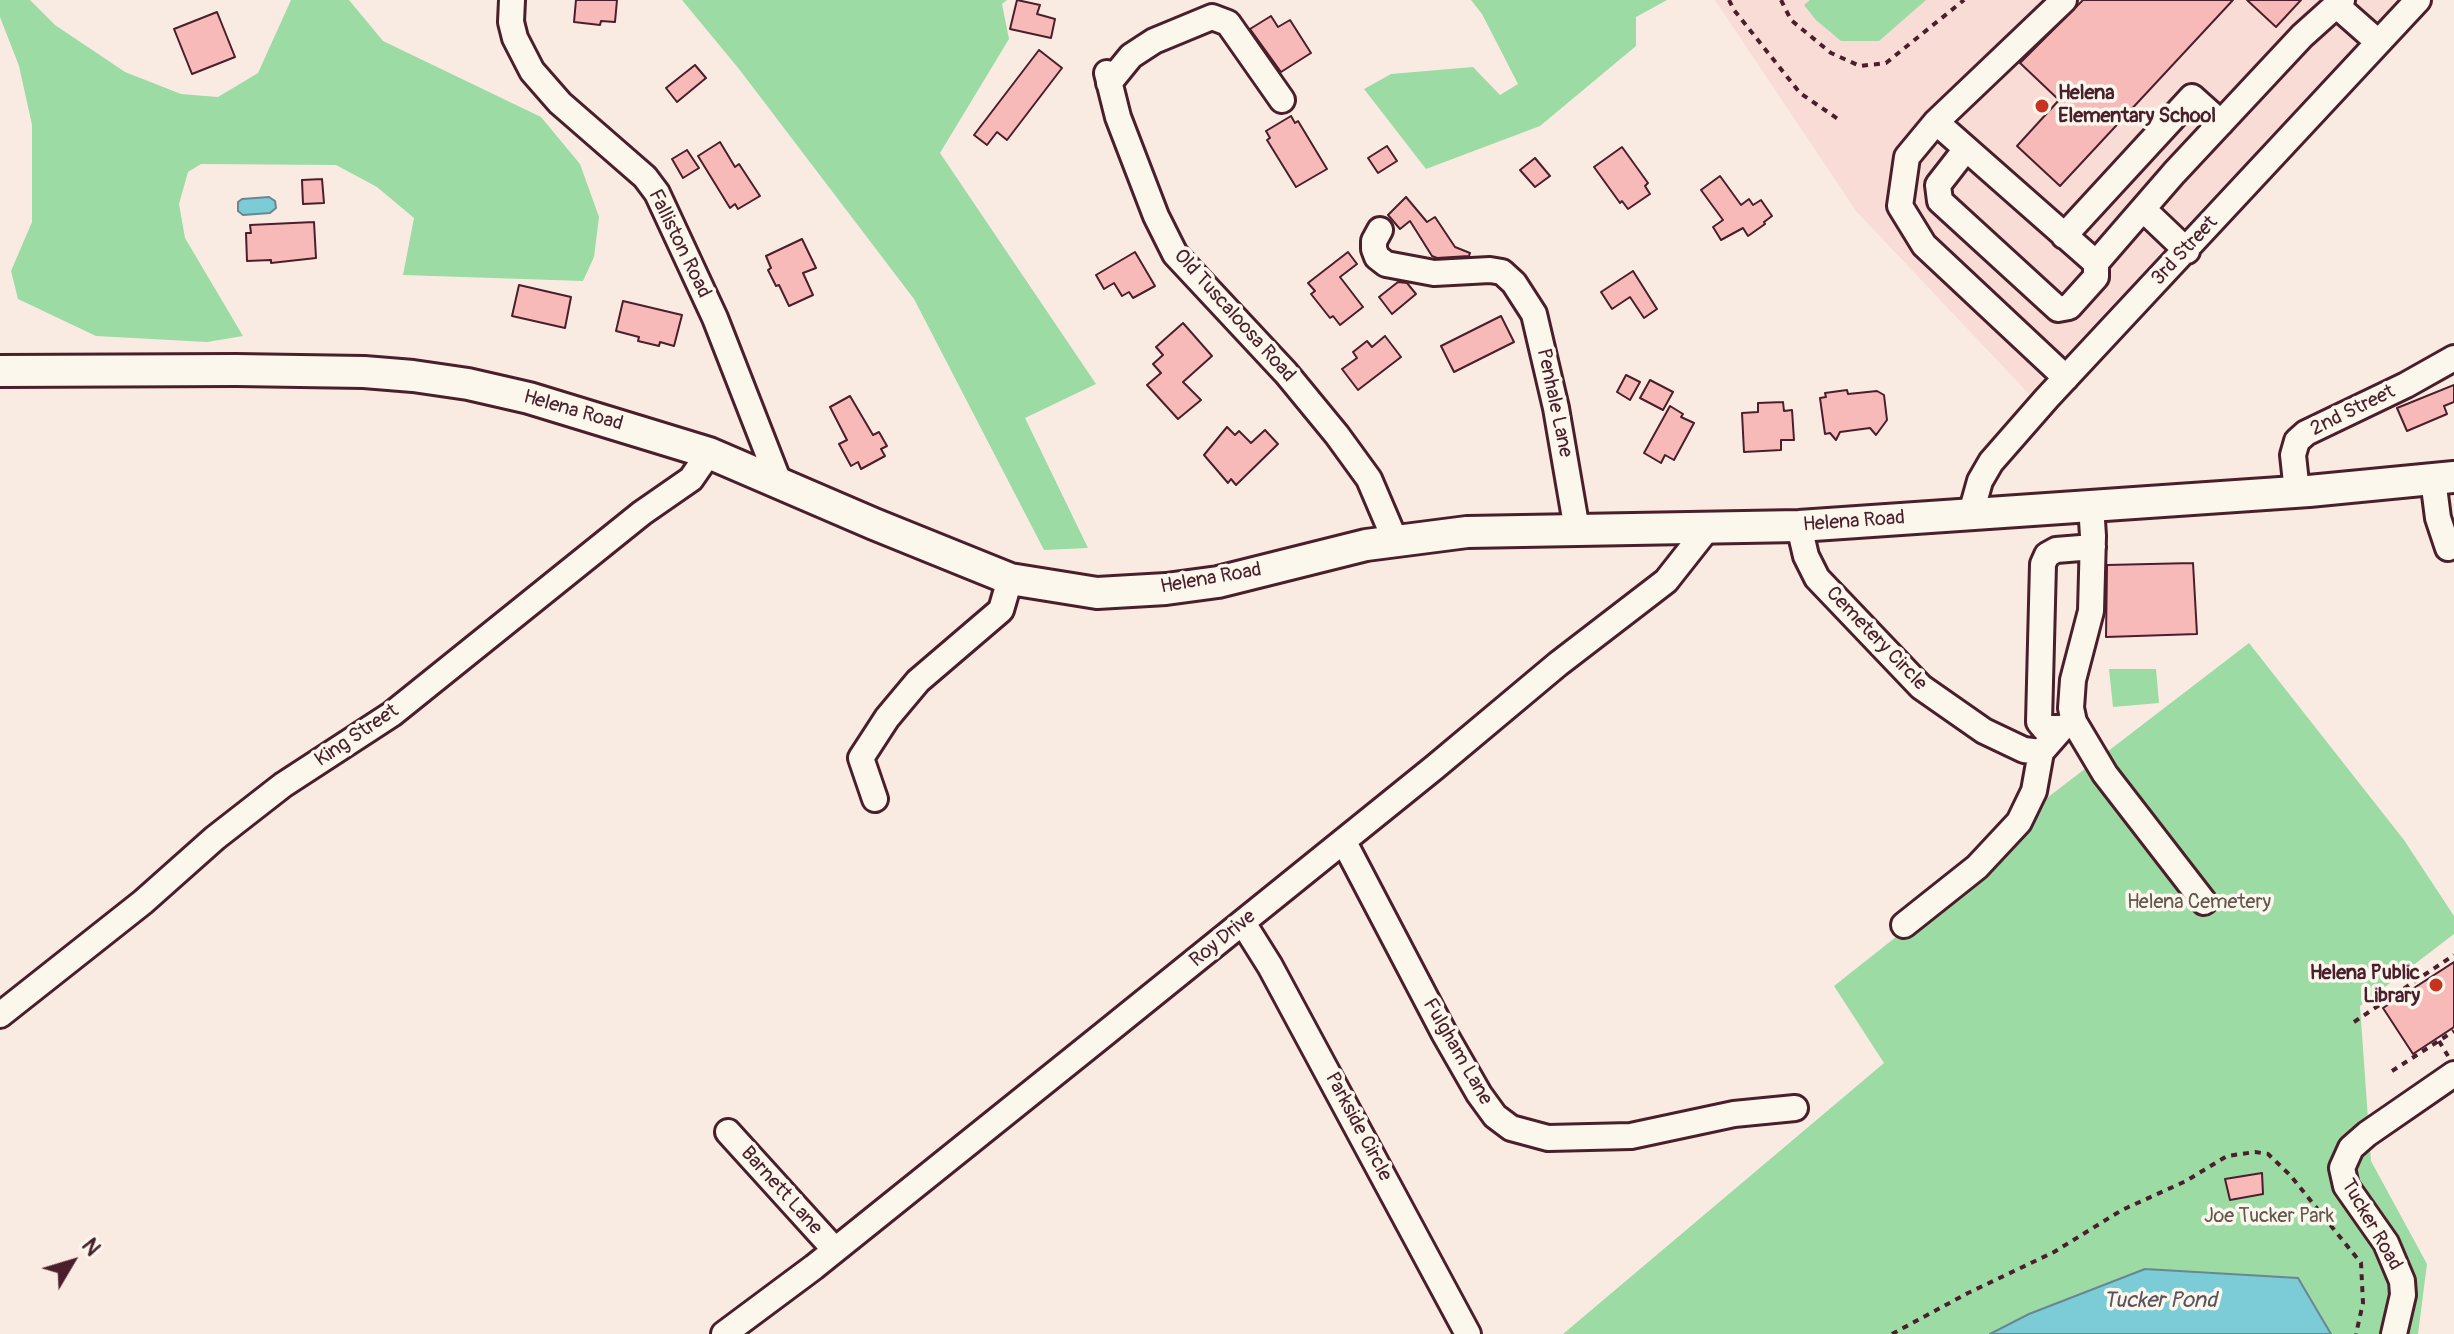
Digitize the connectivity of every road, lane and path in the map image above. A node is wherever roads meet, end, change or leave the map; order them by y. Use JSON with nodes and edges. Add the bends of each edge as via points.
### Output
{"nodes":[{"id":1,"x":512,"y":0,"type":"edge"},
{"id":2,"x":1729,"y":0,"type":"edge"},
{"id":3,"x":1781,"y":0,"type":"edge"},
{"id":4,"x":1964,"y":0,"type":"edge"},
{"id":5,"x":2064,"y":0,"type":"edge"},
{"id":6,"x":2418,"y":0,"type":"edge"},
{"id":7,"x":2339,"y":2,"type":"edge"},
{"id":8,"x":2378,"y":42,"type":"junction"},
{"id":9,"x":1282,"y":100,"type":"dead end"},
{"id":10,"x":1838,"y":119,"type":"dead end"},
{"id":11,"x":1936,"y":122,"type":"junction"},
{"id":12,"x":2221,"y":123,"type":"junction"},
{"id":13,"x":1966,"y":149,"type":"junction"},
{"id":14,"x":2143,"y":209,"type":"junction"},
{"id":15,"x":1380,"y":230,"type":"dead end"},
{"id":16,"x":2064,"y":236,"type":"junction"},
{"id":17,"x":2187,"y":251,"type":"junction"},
{"id":18,"x":2096,"y":263,"type":"junction"},
{"id":19,"x":2454,"y":358,"type":"edge"},
{"id":20,"x":0,"y":371,"type":"edge"},
{"id":21,"x":2066,"y":378,"type":"junction"},
{"id":22,"x":709,"y":453,"type":"junction"},
{"id":23,"x":2444,"y":478,"type":"edge"},
{"id":24,"x":779,"y":482,"type":"junction"},
{"id":25,"x":2297,"y":492,"type":"junction"},
{"id":26,"x":2091,"y":505,"type":"junction"},
{"id":27,"x":1971,"y":513,"type":"junction"},
{"id":28,"x":1799,"y":526,"type":"junction"},
{"id":29,"x":1707,"y":529,"type":"junction"},
{"id":30,"x":1577,"y":530,"type":"junction"},
{"id":31,"x":1395,"y":540,"type":"junction"},
{"id":32,"x":2093,"y":547,"type":"junction"},
{"id":33,"x":2448,"y":548,"type":"dead end"},
{"id":34,"x":1010,"y":579,"type":"junction"},
{"id":35,"x":2068,"y":725,"type":"junction"},
{"id":36,"x":2041,"y":752,"type":"junction"},
{"id":37,"x":875,"y":799,"type":"dead end"},
{"id":38,"x":1344,"y":842,"type":"junction"},
{"id":39,"x":2204,"y":902,"type":"dead end"},
{"id":40,"x":1243,"y":923,"type":"junction"},
{"id":41,"x":1904,"y":925,"type":"dead end"},
{"id":42,"x":2454,"y":955,"type":"edge"},
{"id":43,"x":0,"y":1015,"type":"edge"},
{"id":44,"x":2354,"y":1022,"type":"dead end"},
{"id":45,"x":2454,"y":1031,"type":"edge"},
{"id":46,"x":2392,"y":1071,"type":"dead end"},
{"id":47,"x":2454,"y":1074,"type":"edge"},
{"id":48,"x":1795,"y":1108,"type":"dead end"},
{"id":49,"x":728,"y":1132,"type":"dead end"},
{"id":50,"x":835,"y":1250,"type":"junction"},
{"id":51,"x":724,"y":1334,"type":"edge"},
{"id":52,"x":1468,"y":1334,"type":"edge"},
{"id":53,"x":1892,"y":1334,"type":"edge"},
{"id":54,"x":2356,"y":1334,"type":"edge"},
{"id":55,"x":2394,"y":1334,"type":"edge"}],
"edges":[{"from":1,"to":24,"type":"street","name":"Falliston Road","via":[[515,38],[532,71],[657,193],[715,318]]},
{"from":2,"to":10,"type":"path","via":[[1800,93]]},
{"from":3,"to":4,"type":"path","via":[[1791,20],[1831,53],[1860,66],[1886,63]]},
{"from":5,"to":11,"type":"street"},
{"from":6,"to":8,"type":"street","name":"3rd Street"},
{"from":7,"to":8,"type":"street"},
{"from":7,"to":12,"type":"street"},
{"from":8,"to":17,"type":"street","name":"3rd Street"},
{"from":9,"to":31,"type":"street","name":"Old Tuscaloosa Road","via":[[1228,23],[1212,17],[1154,41],[1108,78],[1118,117],[1175,254],[1337,435],[1369,479]]},
{"from":11,"to":13,"type":"street"},
{"from":11,"to":21,"type":"street","via":[[1907,157],[1900,206],[1924,245]]},
{"from":12,"to":14,"type":"street"},
{"from":12,"to":16,"type":"street","via":[[2192,97]]},
{"from":13,"to":16,"type":"street"},
{"from":13,"to":18,"type":"street","via":[[1938,185],[1940,201],[2058,309],[2069,307],[2096,277]]},
{"from":14,"to":17,"type":"street"},
{"from":14,"to":18,"type":"street"},
{"from":15,"to":30,"type":"street","name":"Penhale Lane","via":[[1374,241],[1377,257],[1395,268],[1445,274],[1490,270],[1514,283],[1540,333]]},
{"from":16,"to":18,"type":"street"},
{"from":17,"to":21,"type":"street","name":"3rd Street"},
{"from":19,"to":25,"type":"street","name":"2nd Street","via":[[2306,433],[2293,455]]},
{"from":20,"to":22,"type":"main road","name":"Helena Road","via":[[413,376],[529,398]]},
{"from":21,"to":27,"type":"street","name":"3rd Street","via":[[1991,462]]},
{"from":22,"to":24,"type":"main road","name":"Helena Road"},
{"from":22,"to":43,"type":"street","name":"King Street","via":[[691,479],[392,714],[283,785]]},
{"from":23,"to":25,"type":"main road","name":"Helena Road"},
{"from":23,"to":33,"type":"street","via":[[2438,518]]},
{"from":24,"to":34,"type":"main road","name":"Helena Road"},
{"from":25,"to":26,"type":"main road","name":"Helena Road"},
{"from":26,"to":27,"type":"main road","name":"Helena Road"},
{"from":26,"to":32,"type":"street"},
{"from":27,"to":28,"type":"main road","name":"Helena Road"},
{"from":28,"to":29,"type":"main road","name":"Helena Road"},
{"from":28,"to":36,"type":"street","name":"Cemetery Circle","via":[[1817,578],[1910,677],[1996,737]]},
{"from":29,"to":30,"type":"main road","name":"Helena Road"},
{"from":29,"to":38,"type":"street","name":"Roy Drive","via":[[1666,581]]},
{"from":30,"to":31,"type":"main road","name":"Helena Road","via":[[1467,532]]},
{"from":31,"to":34,"type":"main road","name":"Helena Road","via":[[1218,582],[1166,589],[1097,593]]},
{"from":32,"to":35,"type":"street","via":[[2089,625],[2073,680]]},
{"from":32,"to":35,"type":"street","via":[[2056,550],[2043,564],[2039,722],[2044,728]]},
{"from":34,"to":37,"type":"street","via":[[1001,610],[918,681],[861,758]]},
{"from":35,"to":36,"type":"street"},
{"from":35,"to":39,"type":"street"},
{"from":36,"to":41,"type":"street","via":[[2034,791],[2019,822],[1977,867]]},
{"from":38,"to":40,"type":"street","name":"Roy Drive"},
{"from":38,"to":48,"type":"street","name":"Fulgham Lane","via":[[1479,1094],[1511,1128],[1548,1138],[1631,1136],[1734,1114]]},
{"from":40,"to":50,"type":"street","name":"Roy Drive"},
{"from":40,"to":52,"type":"street","name":"Parkside Circle"},
{"from":42,"to":44,"type":"path"},
{"from":45,"to":46,"type":"path"},
{"from":47,"to":55,"type":"street","name":"Tucker Road","via":[[2367,1134],[2351,1148],[2342,1168],[2346,1186],[2386,1243],[2402,1281]]},
{"from":49,"to":50,"type":"street","name":"Barnett Lane"},
{"from":50,"to":51,"type":"street","name":"Roy Drive"},
{"from":53,"to":54,"type":"path","via":[[2227,1156],[2255,1152],[2268,1154],[2290,1175],[2361,1263],[2363,1303]]}]}
